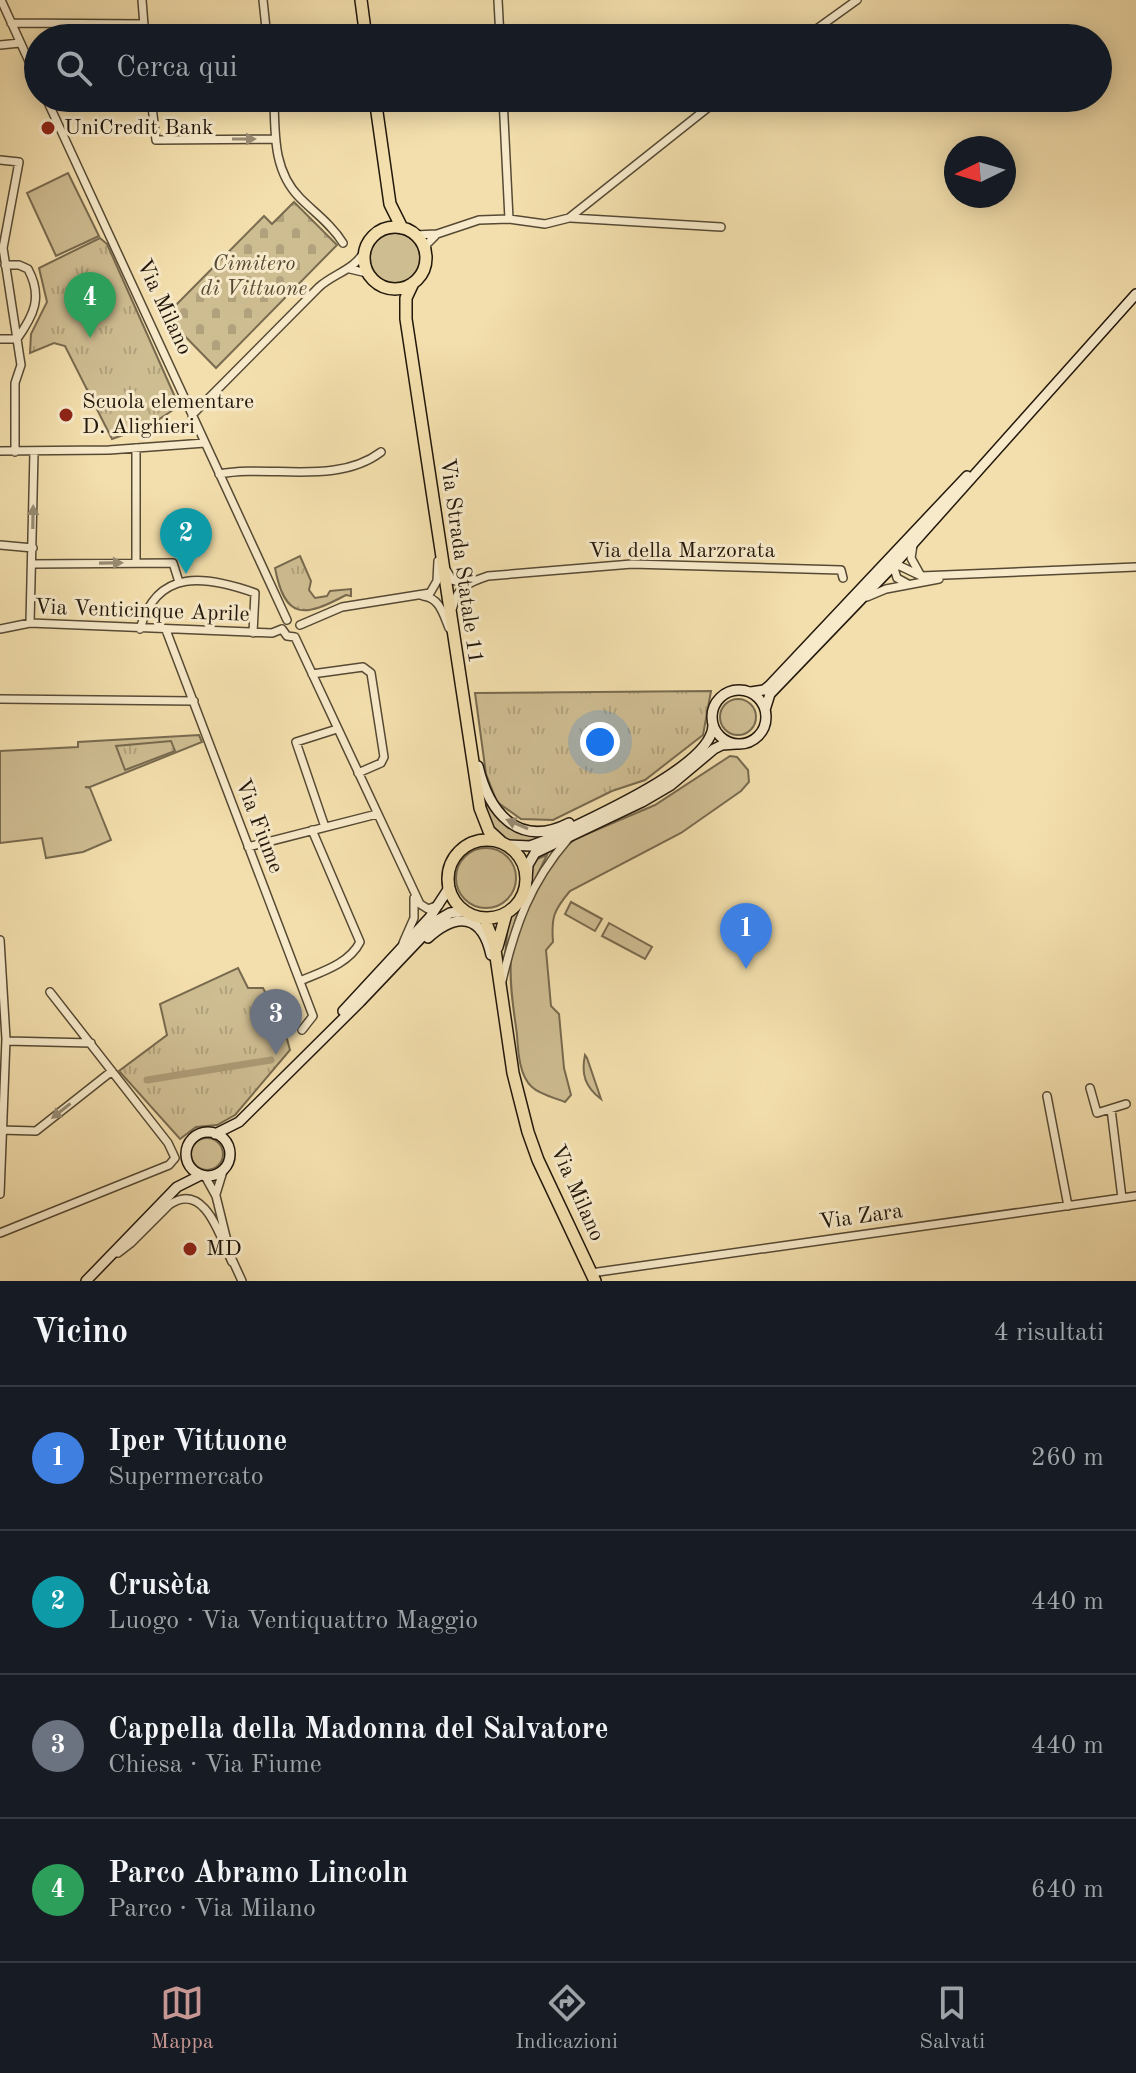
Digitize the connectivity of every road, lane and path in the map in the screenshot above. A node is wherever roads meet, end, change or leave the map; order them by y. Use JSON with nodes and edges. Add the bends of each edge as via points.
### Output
{"nodes":[{"id":1,"x":1,"y":0,"type":"edge"},
{"id":2,"x":142,"y":0,"type":"edge"},
{"id":3,"x":263,"y":0,"type":"edge"},
{"id":4,"x":361,"y":0,"type":"edge"},
{"id":5,"x":498,"y":0,"type":"edge"},
{"id":6,"x":857,"y":0,"type":"edge"},
{"id":7,"x":11,"y":23,"type":"junction"},
{"id":8,"x":144,"y":24,"type":"joint"},
{"id":9,"x":266,"y":24,"type":"edge"},
{"id":10,"x":364,"y":24,"type":"edge"},
{"id":11,"x":499,"y":24,"type":"edge"},
{"id":12,"x":824,"y":24,"type":"edge"},
{"id":13,"x":16,"y":33,"type":"junction"},
{"id":14,"x":20,"y":43,"type":"junction"},
{"id":15,"x":24,"y":51,"type":"edge"},
{"id":16,"x":52,"y":112,"type":"edge"},
{"id":17,"x":153,"y":112,"type":"edge"},
{"id":18,"x":274,"y":112,"type":"edge"},
{"id":19,"x":377,"y":112,"type":"edge"},
{"id":20,"x":504,"y":112,"type":"edge"},
{"id":21,"x":702,"y":112,"type":"edge"},
{"id":22,"x":275,"y":139,"type":"junction"},
{"id":23,"x":0,"y":160,"type":"edge"},
{"id":24,"x":390,"y":204,"type":"junction"},
{"id":25,"x":569,"y":218,"type":"junction"},
{"id":26,"x":509,"y":219,"type":"junction"},
{"id":27,"x":721,"y":227,"type":"dead end"},
{"id":28,"x":402,"y":228,"type":"junction"},
{"id":29,"x":380,"y":231,"type":"junction"},
{"id":30,"x":437,"y":234,"type":"junction"},
{"id":31,"x":415,"y":235,"type":"junction"},
{"id":32,"x":343,"y":243,"type":"dead end"},
{"id":33,"x":1,"y":248,"type":"edge"},
{"id":34,"x":364,"y":252,"type":"junction"},
{"id":35,"x":426,"y":255,"type":"junction"},
{"id":36,"x":5,"y":265,"type":"junction"},
{"id":37,"x":348,"y":269,"type":"junction"},
{"id":38,"x":367,"y":273,"type":"junction"},
{"id":39,"x":413,"y":283,"type":"junction"},
{"id":40,"x":388,"y":289,"type":"junction"},
{"id":41,"x":1136,"y":294,"type":"edge"},
{"id":42,"x":406,"y":319,"type":"junction"},
{"id":43,"x":0,"y":339,"type":"edge"},
{"id":44,"x":17,"y":339,"type":"junction"},
{"id":45,"x":192,"y":415,"type":"junction"},
{"id":46,"x":1012,"y":431,"type":"junction"},
{"id":47,"x":205,"y":443,"type":"junction"},
{"id":48,"x":136,"y":448,"type":"junction"},
{"id":49,"x":0,"y":451,"type":"edge"},
{"id":50,"x":15,"y":452,"type":"junction"},
{"id":51,"x":34,"y":452,"type":"junction"},
{"id":52,"x":381,"y":452,"type":"dead end"},
{"id":53,"x":219,"y":474,"type":"junction"},
{"id":54,"x":929,"y":515,"type":"junction"},
{"id":55,"x":437,"y":530,"type":"junction"},
{"id":56,"x":913,"y":544,"type":"junction"},
{"id":57,"x":0,"y":545,"type":"edge"},
{"id":58,"x":33,"y":548,"type":"junction"},
{"id":59,"x":136,"y":563,"type":"junction"},
{"id":60,"x":33,"y":564,"type":"junction"},
{"id":61,"x":893,"y":566,"type":"junction"},
{"id":62,"x":1136,"y":567,"type":"edge"},
{"id":63,"x":966,"y":575,"type":"junction"},
{"id":64,"x":921,"y":576,"type":"junction"},
{"id":65,"x":843,"y":578,"type":"dead end"},
{"id":66,"x":179,"y":582,"type":"junction"},
{"id":67,"x":467,"y":584,"type":"junction"},
{"id":68,"x":908,"y":584,"type":"junction"},
{"id":69,"x":421,"y":596,"type":"junction"},
{"id":70,"x":858,"y":603,"type":"junction"},
{"id":71,"x":837,"y":612,"type":"junction"},
{"id":72,"x":287,"y":620,"type":"junction"},
{"id":73,"x":30,"y":623,"type":"junction"},
{"id":74,"x":300,"y":625,"type":"junction"},
{"id":75,"x":0,"y":629,"type":"edge"},
{"id":76,"x":140,"y":629,"type":"junction"},
{"id":77,"x":282,"y":629,"type":"junction"},
{"id":78,"x":166,"y":630,"type":"junction"},
{"id":79,"x":451,"y":631,"type":"junction"},
{"id":80,"x":253,"y":633,"type":"junction"},
{"id":81,"x":295,"y":637,"type":"junction"},
{"id":82,"x":312,"y":674,"type":"junction"},
{"id":83,"x":751,"y":692,"type":"junction"},
{"id":84,"x":0,"y":699,"type":"edge"},
{"id":85,"x":194,"y":701,"type":"junction"},
{"id":86,"x":765,"y":710,"type":"junction"},
{"id":87,"x":713,"y":725,"type":"junction"},
{"id":88,"x":337,"y":729,"type":"junction"},
{"id":89,"x":469,"y":744,"type":"junction"},
{"id":90,"x":736,"y":744,"type":"junction"},
{"id":91,"x":358,"y":773,"type":"junction"},
{"id":92,"x":642,"y":792,"type":"junction"},
{"id":93,"x":480,"y":808,"type":"junction"},
{"id":94,"x":377,"y":814,"type":"junction"},
{"id":95,"x":325,"y":827,"type":"junction"},
{"id":96,"x":312,"y":830,"type":"junction"},
{"id":97,"x":571,"y":836,"type":"junction"},
{"id":98,"x":504,"y":844,"type":"junction"},
{"id":99,"x":465,"y":846,"type":"junction"},
{"id":100,"x":248,"y":847,"type":"junction"},
{"id":101,"x":527,"y":880,"type":"junction"},
{"id":102,"x":449,"y":888,"type":"junction"},
{"id":103,"x":413,"y":892,"type":"junction"},
{"id":104,"x":440,"y":904,"type":"junction"},
{"id":105,"x":464,"y":911,"type":"junction"},
{"id":106,"x":506,"y":914,"type":"junction"},
{"id":107,"x":484,"y":918,"type":"junction"},
{"id":108,"x":0,"y":940,"type":"edge"},
{"id":109,"x":400,"y":954,"type":"junction"},
{"id":110,"x":497,"y":960,"type":"junction"},
{"id":111,"x":1,"y":975,"type":"edge"},
{"id":112,"x":300,"y":981,"type":"junction"},
{"id":113,"x":500,"y":987,"type":"junction"},
{"id":114,"x":50,"y":992,"type":"dead end"},
{"id":115,"x":502,"y":1004,"type":"junction"},
{"id":116,"x":302,"y":1030,"type":"dead end"},
{"id":117,"x":4,"y":1039,"type":"edge"},
{"id":118,"x":91,"y":1043,"type":"junction"},
{"id":119,"x":112,"y":1071,"type":"junction"},
{"id":120,"x":1090,"y":1088,"type":"dead end"},
{"id":121,"x":1047,"y":1096,"type":"dead end"},
{"id":122,"x":1126,"y":1104,"type":"dead end"},
{"id":123,"x":1111,"y":1109,"type":"junction"},
{"id":124,"x":239,"y":1122,"type":"junction"},
{"id":125,"x":1,"y":1130,"type":"edge"},
{"id":126,"x":215,"y":1134,"type":"junction"},
{"id":127,"x":229,"y":1152,"type":"junction"},
{"id":128,"x":187,"y":1159,"type":"junction"},
{"id":129,"x":224,"y":1168,"type":"junction"},
{"id":130,"x":203,"y":1175,"type":"junction"},
{"id":131,"x":177,"y":1187,"type":"junction"},
{"id":132,"x":0,"y":1194,"type":"edge"},
{"id":133,"x":216,"y":1196,"type":"junction"},
{"id":134,"x":1136,"y":1196,"type":"edge"},
{"id":135,"x":1122,"y":1198,"type":"junction"},
{"id":136,"x":1068,"y":1206,"type":"junction"},
{"id":137,"x":0,"y":1233,"type":"edge"},
{"id":138,"x":232,"y":1262,"type":"junction"},
{"id":139,"x":103,"y":1264,"type":"junction"},
{"id":140,"x":593,"y":1277,"type":"edge"},
{"id":141,"x":86,"y":1281,"type":"edge"},
{"id":142,"x":242,"y":1281,"type":"edge"}],
"edges":[{"from":1,"to":7,"type":"street"},
{"from":2,"to":8,"type":"street"},
{"from":3,"to":9,"type":"street"},
{"from":4,"to":10,"type":"main road"},
{"from":5,"to":11,"type":"street"},
{"from":6,"to":12,"type":"street"},
{"from":7,"to":8,"type":"street"},
{"from":7,"to":13,"type":"street"},
{"from":13,"to":14,"type":"street"},
{"from":13,"to":14,"type":"street","via":[[0,45]]},
{"from":14,"to":15,"type":"street"},
{"from":16,"to":45,"type":"street","name":"Via Milano"},
{"from":17,"to":22,"type":"street","one_way":true,"via":[[156,140]]},
{"from":18,"to":22,"type":"street"},
{"from":19,"to":24,"type":"main road"},
{"from":20,"to":26,"type":"street"},
{"from":21,"to":25,"type":"street"},
{"from":22,"to":32,"type":"street","via":[[278,161],[296,195]]},
{"from":23,"to":33,"type":"street","via":[[19,162]]},
{"from":24,"to":28,"type":"main road"},
{"from":24,"to":29,"type":"main road"},
{"from":25,"to":26,"type":"street","via":[[545,224]]},
{"from":25,"to":27,"type":"street"},
{"from":26,"to":30,"type":"street","via":[[479,220]]},
{"from":28,"to":29,"type":"main road"},
{"from":28,"to":31,"type":"main road"},
{"from":29,"to":34,"type":"main road"},
{"from":30,"to":31,"type":"street"},
{"from":30,"to":35,"type":"street","via":[[427,244]]},
{"from":31,"to":35,"type":"main road"},
{"from":33,"to":36,"type":"street"},
{"from":34,"to":37,"type":"street"},
{"from":34,"to":38,"type":"main road"},
{"from":35,"to":39,"type":"main road","name":"Via Strada Statale 11"},
{"from":36,"to":44,"type":"street"},
{"from":36,"to":44,"type":"street","via":[[28,269],[37,294],[32,318]]},
{"from":37,"to":38,"type":"street"},
{"from":37,"to":45,"type":"street","via":[[319,287]]},
{"from":38,"to":40,"type":"main road","name":"Via Strada Statale 11"},
{"from":39,"to":40,"type":"main road"},
{"from":39,"to":42,"type":"main road","name":"Via Strada Statale 11","via":[[406,298]]},
{"from":40,"to":42,"type":"main road","name":"Via Strada Statale 11"},
{"from":41,"to":46,"type":"main road"},
{"from":42,"to":55,"type":"main road","name":"Via Strada Statale 11"},
{"from":43,"to":44,"type":"street"},
{"from":44,"to":50,"type":"street","via":[[21,365],[15,383]]},
{"from":45,"to":47,"type":"street","name":"Via Milano"},
{"from":46,"to":54,"type":"main road"},
{"from":46,"to":56,"type":"main road"},
{"from":47,"to":48,"type":"street"},
{"from":47,"to":53,"type":"street","name":"Via Milano"},
{"from":48,"to":51,"type":"street"},
{"from":48,"to":59,"type":"street"},
{"from":49,"to":50,"type":"street"},
{"from":50,"to":51,"type":"street"},
{"from":58,"to":51,"type":"street","one_way":true},
{"from":52,"to":53,"type":"street","via":[[342,469]]},
{"from":53,"to":72,"type":"street","name":"Via Milano"},
{"from":54,"to":61,"type":"street","via":[[895,556]]},
{"from":54,"to":71,"type":"main road"},
{"from":55,"to":67,"type":"street","via":[[448,576]]},
{"from":55,"to":69,"type":"street","via":[[437,581]]},
{"from":55,"to":79,"type":"main road","name":"Via Strada Statale 11"},
{"from":56,"to":61,"type":"main road"},
{"from":56,"to":64,"type":"street","via":[[911,558]]},
{"from":57,"to":58,"type":"street"},
{"from":58,"to":60,"type":"street"},
{"from":60,"to":59,"type":"street","one_way":true},
{"from":59,"to":66,"type":"street","via":[[173,563]]},
{"from":60,"to":73,"type":"street"},
{"from":61,"to":64,"type":"street"},
{"from":61,"to":68,"type":"street","via":[[897,578]]},
{"from":61,"to":70,"type":"main road"},
{"from":61,"to":71,"type":"street"},
{"from":62,"to":63,"type":"street"},
{"from":63,"to":64,"type":"street"},
{"from":63,"to":68,"type":"street"},
{"from":65,"to":67,"type":"street","name":"Via della Marzorata","via":[[841,570],[632,564],[488,576]]},
{"from":66,"to":76,"type":"street","via":[[155,600]]},
{"from":66,"to":80,"type":"street","via":[[217,582],[255,593]]},
{"from":67,"to":79,"type":"street","via":[[454,597]]},
{"from":68,"to":70,"type":"street","via":[[873,593]]},
{"from":69,"to":74,"type":"street","via":[[342,607]]},
{"from":69,"to":79,"type":"street","via":[[439,605]]},
{"from":70,"to":86,"type":"main road","via":[[770,694]]},
{"from":71,"to":83,"type":"main road","via":[[769,686]]},
{"from":72,"to":74,"type":"street"},
{"from":72,"to":77,"type":"street"},
{"from":73,"to":75,"type":"street","name":"Via Venticinque Aprile"},
{"from":73,"to":76,"type":"street","name":"Via Venticinque Aprile"},
{"from":74,"to":81,"type":"street"},
{"from":76,"to":78,"type":"street","name":"Via Venticinque Aprile"},
{"from":77,"to":80,"type":"street","name":"Via Venticinque Aprile"},
{"from":77,"to":81,"type":"street"},
{"from":78,"to":80,"type":"street","name":"Via Venticinque Aprile"},
{"from":78,"to":85,"type":"street","name":"Via Fiume"},
{"from":79,"to":89,"type":"main road","name":"Via Strada Statale 11"},
{"from":81,"to":82,"type":"street"},
{"from":82,"to":88,"type":"street"},
{"from":82,"to":91,"type":"street","via":[[363,667],[371,673],[384,757]]},
{"from":83,"to":86,"type":"main road"},
{"from":83,"to":87,"type":"main road","via":[[732,690],[721,696]]},
{"from":84,"to":85,"type":"street"},
{"from":85,"to":100,"type":"street","name":"Via Fiume"},
{"from":86,"to":90,"type":"main road","via":[[760,734]]},
{"from":87,"to":90,"type":"main road","via":[[724,740]]},
{"from":87,"to":92,"type":"main road","via":[[700,752]]},
{"from":88,"to":91,"type":"street"},
{"from":88,"to":95,"type":"street","via":[[296,742]]},
{"from":92,"to":89,"type":"main road","one_way":true,"via":[[563,826],[528,829],[495,811]]},
{"from":89,"to":93,"type":"main road","name":"Via Strada Statale 11"},
{"from":90,"to":97,"type":"main road","via":[[722,745],[671,785]]},
{"from":91,"to":94,"type":"street"},
{"from":92,"to":98,"type":"main road","via":[[546,840],[530,846]]},
{"from":93,"to":98,"type":"main road","name":"Via Strada Statale 11","via":[[489,831]]},
{"from":93,"to":99,"type":"main road","via":[[476,830]]},
{"from":94,"to":95,"type":"street"},
{"from":94,"to":103,"type":"street"},
{"from":95,"to":96,"type":"street"},
{"from":96,"to":100,"type":"street"},
{"from":96,"to":112,"type":"street","via":[[360,942],[336,966]]},
{"from":97,"to":101,"type":"main road","via":[[535,853]]},
{"from":97,"to":113,"type":"street","via":[[534,886],[512,935]]},
{"from":98,"to":99,"type":"main road","via":[[490,839]]},
{"from":98,"to":101,"type":"main road","via":[[521,857]]},
{"from":99,"to":102,"type":"main road","via":[[450,864]]},
{"from":100,"to":112,"type":"street","name":"Via Fiume"},
{"from":101,"to":106,"type":"main road","via":[[521,900]]},
{"from":102,"to":104,"type":"main road"},
{"from":102,"to":105,"type":"main road"},
{"from":103,"to":104,"type":"street","via":[[423,908]]},
{"from":103,"to":109,"type":"street","via":[[414,918]]},
{"from":104,"to":109,"type":"main road"},
{"from":105,"to":107,"type":"main road"},
{"from":105,"to":109,"type":"main road","via":[[443,916]]},
{"from":106,"to":107,"type":"main road"},
{"from":106,"to":110,"type":"main road"},
{"from":107,"to":110,"type":"main road"},
{"from":108,"to":111,"type":"street"},
{"from":109,"to":115,"type":"main road","via":[[452,920],[467,920],[485,936]]},
{"from":109,"to":124,"type":"main road","via":[[358,992]]},
{"from":110,"to":113,"type":"main road"},
{"from":111,"to":117,"type":"street"},
{"from":112,"to":116,"type":"street","name":"Via Fiume","via":[[313,1016]]},
{"from":113,"to":115,"type":"main road"},
{"from":114,"to":118,"type":"street"},
{"from":115,"to":140,"type":"main road","name":"Via Milano","via":[[527,1128]]},
{"from":117,"to":118,"type":"street"},
{"from":117,"to":125,"type":"street"},
{"from":118,"to":119,"type":"street"},
{"from":119,"to":125,"type":"street","one_way":true,"via":[[36,1131]]},
{"from":119,"to":137,"type":"street","via":[[175,1158],[169,1165]]},
{"from":120,"to":123,"type":"street","via":[[1097,1113]]},
{"from":121,"to":136,"type":"street"},
{"from":122,"to":123,"type":"street"},
{"from":123,"to":135,"type":"street"},
{"from":124,"to":126,"type":"main road"},
{"from":124,"to":127,"type":"main road"},
{"from":125,"to":132,"type":"street"},
{"from":126,"to":127,"type":"main road"},
{"from":126,"to":128,"type":"main road","via":[[202,1133],[191,1140]]},
{"from":127,"to":129,"type":"main road"},
{"from":128,"to":130,"type":"main road"},
{"from":128,"to":131,"type":"main road"},
{"from":129,"to":130,"type":"main road"},
{"from":129,"to":133,"type":"street"},
{"from":130,"to":131,"type":"main road"},
{"from":130,"to":133,"type":"street"},
{"from":131,"to":139,"type":"main road"},
{"from":133,"to":138,"type":"street"},
{"from":134,"to":135,"type":"street","name":"Via Zara"},
{"from":135,"to":136,"type":"street","name":"Via Zara"},
{"from":136,"to":140,"type":"street","name":"Via Zara"},
{"from":138,"to":139,"type":"street","via":[[202,1203],[189,1199],[169,1205]]},
{"from":138,"to":142,"type":"street"},
{"from":139,"to":141,"type":"main road"}]}
